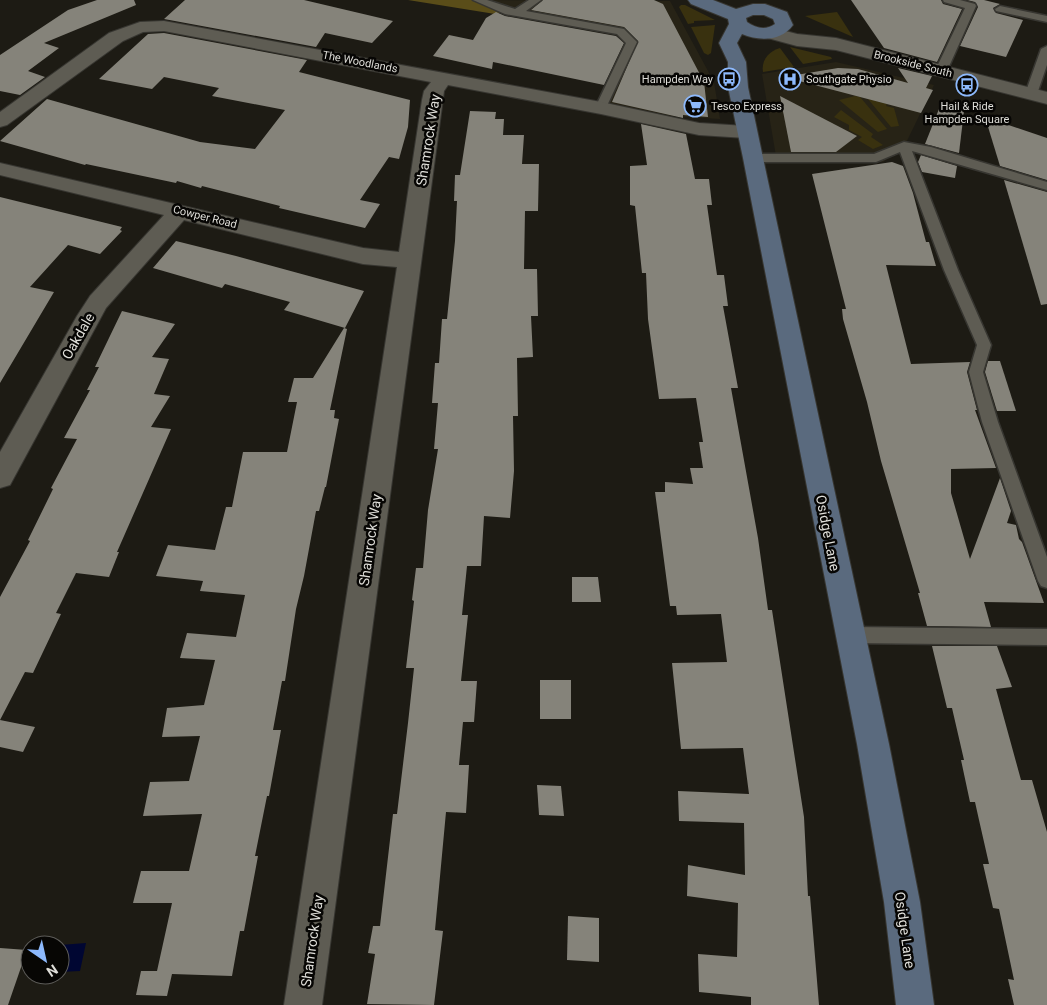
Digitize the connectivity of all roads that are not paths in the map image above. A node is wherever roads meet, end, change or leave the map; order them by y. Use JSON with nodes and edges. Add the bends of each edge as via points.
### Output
{"nodes":[{"id":1,"x":478,"y":0,"type":"edge"},
{"id":2,"x":536,"y":0,"type":"edge"},
{"id":3,"x":697,"y":0,"type":"edge"},
{"id":4,"x":790,"y":0,"type":"edge"},
{"id":5,"x":948,"y":0,"type":"edge"},
{"id":6,"x":761,"y":6,"type":"edge"},
{"id":7,"x":1000,"y":9,"type":"dead end"},
{"id":8,"x":517,"y":13,"type":"junction"},
{"id":9,"x":735,"y":13,"type":"edge"},
{"id":10,"x":782,"y":17,"type":"junction"},
{"id":11,"x":1047,"y":18,"type":"edge"},
{"id":12,"x":766,"y":34,"type":"junction"},
{"id":13,"x":836,"y":44,"type":"junction"},
{"id":14,"x":1047,"y":49,"type":"edge"},
{"id":15,"x":737,"y":62,"type":"junction"},
{"id":16,"x":941,"y":71,"type":"junction"},
{"id":17,"x":443,"y":78,"type":"junction"},
{"id":18,"x":1039,"y":96,"type":"edge"},
{"id":19,"x":601,"y":108,"type":"junction"},
{"id":20,"x":0,"y":121,"type":"edge"},
{"id":21,"x":746,"y":132,"type":"junction"},
{"id":22,"x":904,"y":146,"type":"junction"},
{"id":23,"x":753,"y":158,"type":"junction"},
{"id":24,"x":0,"y":169,"type":"edge"},
{"id":25,"x":1047,"y":186,"type":"edge"},
{"id":26,"x":180,"y":211,"type":"junction"},
{"id":27,"x":410,"y":261,"type":"junction"},
{"id":28,"x":0,"y":477,"type":"edge"},
{"id":29,"x":1047,"y":581,"type":"edge"},
{"id":30,"x":850,"y":635,"type":"junction"},
{"id":31,"x":1047,"y":637,"type":"edge"},
{"id":32,"x":303,"y":1005,"type":"edge"},
{"id":33,"x":915,"y":1005,"type":"edge"}],
"edges":[{"from":1,"to":8,"type":"lane"},
{"from":2,"to":8,"type":"lane"},
{"from":3,"to":9,"type":"main road"},
{"from":4,"to":10,"type":"main road"},
{"from":5,"to":16,"type":"lane","via":[[970,6]]},
{"from":6,"to":9,"type":"main road"},
{"from":6,"to":10,"type":"main road"},
{"from":7,"to":11,"type":"lane"},
{"from":8,"to":19,"type":"lane","via":[[620,31],[632,42]]},
{"from":9,"to":12,"type":"main road","via":[[745,30]]},
{"from":9,"to":15,"type":"main road","name":"Osidge Lane","via":[[728,43]]},
{"from":10,"to":12,"type":"main road","via":[[784,25],[780,30]]},
{"from":10,"to":13,"type":"street"},
{"from":12,"to":13,"type":"street"},
{"from":12,"to":15,"type":"main road"},
{"from":13,"to":16,"type":"street","name":"Brookside South"},
{"from":14,"to":18,"type":"lane"},
{"from":15,"to":21,"type":"main road","name":"Osidge Lane"},
{"from":16,"to":18,"type":"street","name":"Brookside South"},
{"from":17,"to":19,"type":"street","name":"The Woodlands"},
{"from":17,"to":20,"type":"street","name":"The Woodlands","via":[[164,26],[140,27],[116,37]]},
{"from":17,"to":27,"type":"street","name":"Shamrock Way","via":[[432,100]]},
{"from":19,"to":21,"type":"street","name":"The Woodlands","via":[[699,129]]},
{"from":21,"to":23,"type":"main road","name":"Osidge Lane"},
{"from":22,"to":23,"type":"lane","via":[[876,158]]},
{"from":22,"to":25,"type":"lane"},
{"from":22,"to":29,"type":"lane","via":[[984,346],[976,372],[990,422]]},
{"from":23,"to":30,"type":"main road","name":"Osidge Lane"},
{"from":24,"to":26,"type":"street","name":"Cowper Road"},
{"from":26,"to":27,"type":"street","name":"Cowper Road","via":[[363,256]]},
{"from":26,"to":28,"type":"street","name":"Oakdale","via":[[89,315]]},
{"from":27,"to":32,"type":"street","name":"Shamrock Way"},
{"from":30,"to":31,"type":"lane"},
{"from":30,"to":33,"type":"main road","name":"Osidge Lane","via":[[902,902]]}]}
